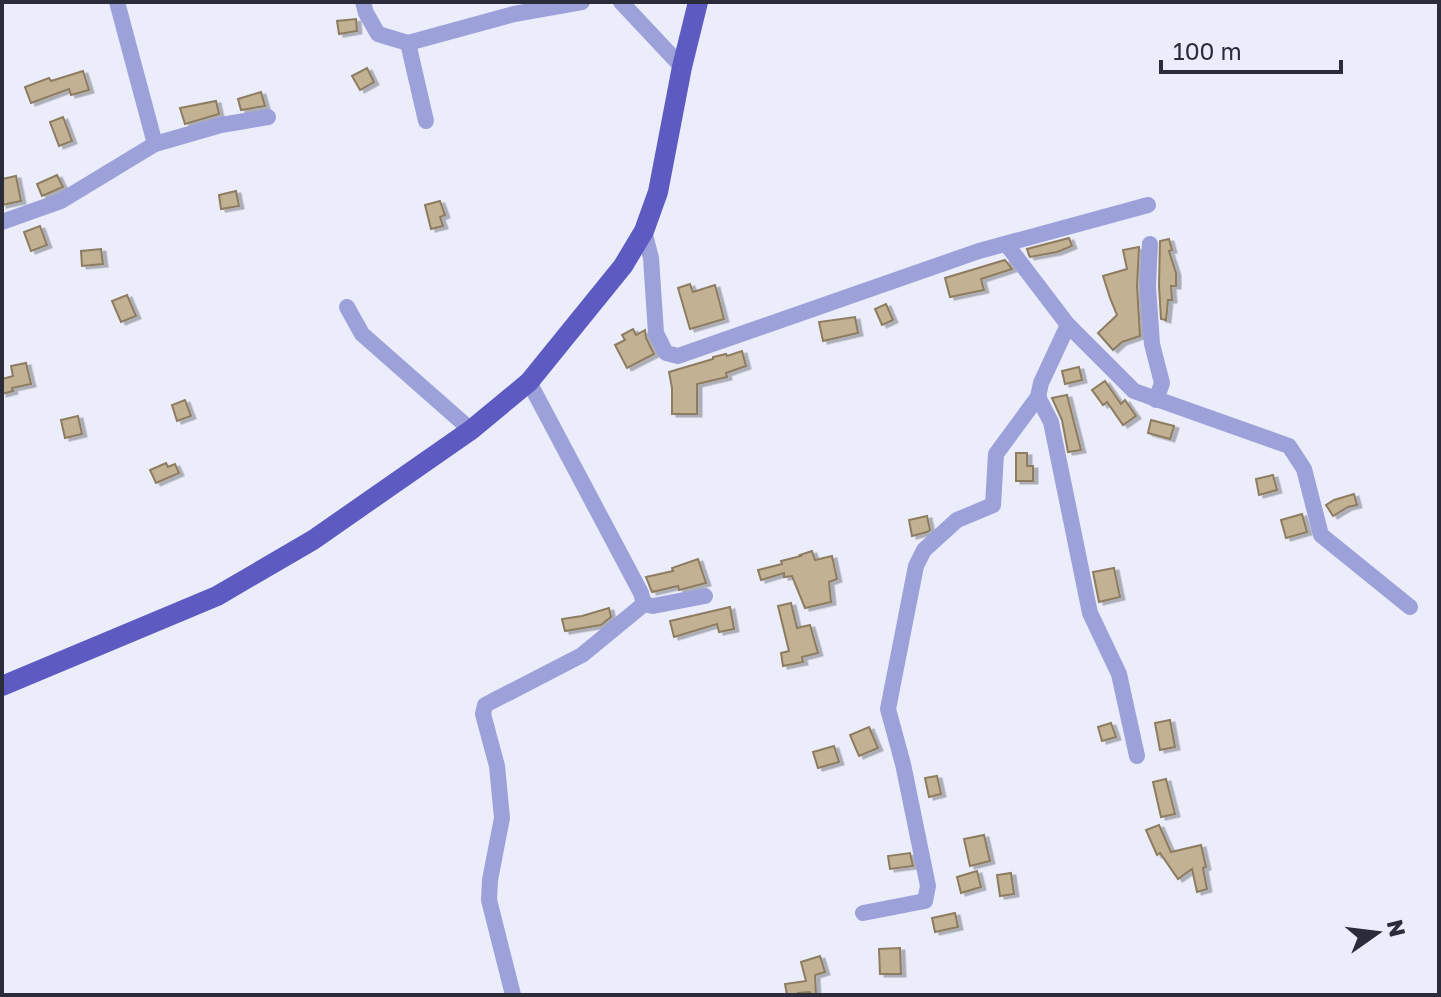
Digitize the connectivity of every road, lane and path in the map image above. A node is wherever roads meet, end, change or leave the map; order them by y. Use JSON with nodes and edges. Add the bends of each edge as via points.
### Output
{"nodes":[{"id":1,"x":117,"y":2,"type":"edge"},
{"id":2,"x":363,"y":2,"type":"edge"},
{"id":3,"x":582,"y":2,"type":"edge"},
{"id":4,"x":621,"y":2,"type":"edge"},
{"id":5,"x":698,"y":2,"type":"edge"},
{"id":6,"x":408,"y":43,"type":"junction"},
{"id":7,"x":682,"y":67,"type":"junction"},
{"id":8,"x":268,"y":117,"type":"dead end"},
{"id":9,"x":426,"y":121,"type":"dead end"},
{"id":10,"x":155,"y":144,"type":"junction"},
{"id":11,"x":1148,"y":205,"type":"dead end"},
{"id":12,"x":2,"y":222,"type":"edge"},
{"id":13,"x":644,"y":231,"type":"junction"},
{"id":14,"x":1150,"y":244,"type":"dead end"},
{"id":15,"x":1007,"y":245,"type":"junction"},
{"id":16,"x":347,"y":307,"type":"dead end"},
{"id":17,"x":1068,"y":325,"type":"junction"},
{"id":18,"x":529,"y":382,"type":"junction"},
{"id":19,"x":1038,"y":397,"type":"junction"},
{"id":20,"x":1156,"y":400,"type":"junction"},
{"id":21,"x":471,"y":430,"type":"junction"},
{"id":22,"x":705,"y":596,"type":"dead end"},
{"id":23,"x":644,"y":604,"type":"junction"},
{"id":24,"x":1410,"y":607,"type":"dead end"},
{"id":25,"x":2,"y":686,"type":"edge"},
{"id":26,"x":1137,"y":756,"type":"dead end"},
{"id":27,"x":863,"y":913,"type":"dead end"},
{"id":28,"x":513,"y":995,"type":"edge"}],
"edges":[{"from":1,"to":10,"type":"street"},
{"from":2,"to":6,"type":"street","via":[[378,34]]},
{"from":3,"to":6,"type":"street"},
{"from":4,"to":7,"type":"street"},
{"from":5,"to":7,"type":"main road"},
{"from":6,"to":9,"type":"street"},
{"from":7,"to":13,"type":"main road","via":[[658,192]]},
{"from":8,"to":10,"type":"street"},
{"from":10,"to":12,"type":"street","via":[[61,201]]},
{"from":11,"to":15,"type":"street"},
{"from":13,"to":15,"type":"street","via":[[656,333],[666,353],[678,356]]},
{"from":13,"to":18,"type":"main road","via":[[623,266]]},
{"from":14,"to":20,"type":"street","via":[[1152,344],[1162,383]]},
{"from":15,"to":17,"type":"street"},
{"from":16,"to":21,"type":"street","via":[[362,334]]},
{"from":17,"to":19,"type":"street"},
{"from":17,"to":20,"type":"street","via":[[1134,391]]},
{"from":18,"to":21,"type":"main road"},
{"from":18,"to":23,"type":"street"},
{"from":19,"to":26,"type":"street","via":[[1051,422],[1090,613],[1119,674]]},
{"from":19,"to":27,"type":"street","via":[[996,454],[993,505],[957,520],[924,550],[916,566],[888,709],[928,886],[925,901]]},
{"from":20,"to":24,"type":"street","via":[[1289,446],[1304,469],[1321,535]]},
{"from":21,"to":25,"type":"main road","via":[[313,540],[217,596]]},
{"from":22,"to":23,"type":"street"},
{"from":23,"to":28,"type":"street","via":[[582,655],[485,705],[502,818],[489,900]]}]}
